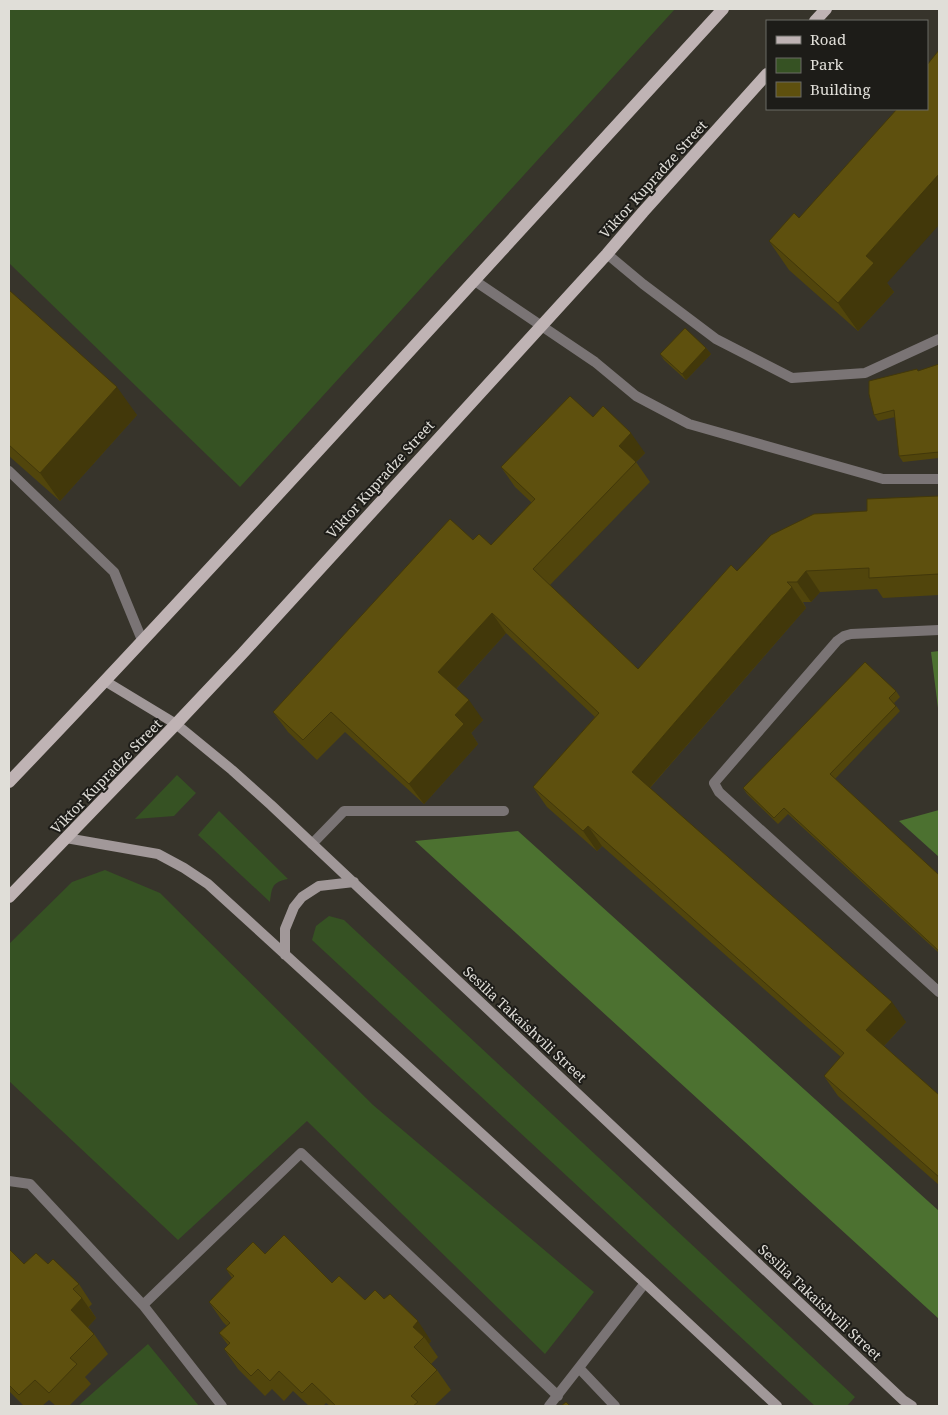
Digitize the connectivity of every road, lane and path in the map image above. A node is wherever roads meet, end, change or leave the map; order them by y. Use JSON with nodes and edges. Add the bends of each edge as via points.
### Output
{"nodes":[{"id":1,"x":723,"y":9,"type":"edge"},
{"id":2,"x":826,"y":9,"type":"edge"},
{"id":3,"x":816,"y":20,"type":"edge"},
{"id":4,"x":766,"y":75,"type":"edge"},
{"id":5,"x":607,"y":254,"type":"junction"},
{"id":6,"x":475,"y":280,"type":"junction"},
{"id":7,"x":541,"y":325,"type":"junction"},
{"id":8,"x":939,"y":339,"type":"edge"},
{"id":9,"x":9,"y":471,"type":"edge"},
{"id":10,"x":939,"y":479,"type":"edge"},
{"id":11,"x":939,"y":630,"type":"edge"},
{"id":12,"x":142,"y":640,"type":"junction"},
{"id":13,"x":105,"y":681,"type":"junction"},
{"id":14,"x":176,"y":724,"type":"junction"},
{"id":15,"x":9,"y":782,"type":"edge"},
{"id":16,"x":504,"y":811,"type":"dead end"},
{"id":17,"x":66,"y":838,"type":"junction"},
{"id":18,"x":312,"y":844,"type":"junction"},
{"id":19,"x":354,"y":882,"type":"junction"},
{"id":20,"x":9,"y":897,"type":"edge"},
{"id":21,"x":285,"y":955,"type":"junction"},
{"id":22,"x":939,"y":992,"type":"edge"},
{"id":23,"x":9,"y":1181,"type":"edge"},
{"id":24,"x":645,"y":1283,"type":"junction"},
{"id":25,"x":143,"y":1305,"type":"junction"},
{"id":26,"x":579,"y":1368,"type":"junction"},
{"id":27,"x":558,"y":1396,"type":"junction"},
{"id":28,"x":222,"y":1406,"type":"edge"},
{"id":29,"x":549,"y":1406,"type":"edge"},
{"id":30,"x":615,"y":1406,"type":"edge"},
{"id":31,"x":777,"y":1406,"type":"edge"},
{"id":32,"x":912,"y":1406,"type":"edge"}],
"edges":[{"from":1,"to":6,"type":"main road"},
{"from":2,"to":3,"type":"main road"},
{"from":4,"to":5,"type":"main road","name":"Viktor Kupradze Street"},
{"from":5,"to":7,"type":"main road","name":"Viktor Kupradze Street"},
{"from":5,"to":8,"type":"lane","via":[[716,339],[792,378],[865,373]]},
{"from":6,"to":7,"type":"lane"},
{"from":6,"to":12,"type":"main road"},
{"from":7,"to":10,"type":"lane","via":[[596,362],[636,396],[689,424],[883,479]]},
{"from":7,"to":14,"type":"main road","name":"Viktor Kupradze Street"},
{"from":9,"to":12,"type":"lane","via":[[114,572]]},
{"from":11,"to":22,"type":"lane","via":[[844,636],[714,783],[719,792]]},
{"from":12,"to":13,"type":"main road"},
{"from":13,"to":14,"type":"main road","name":"Sesilia Takaishvili Street"},
{"from":13,"to":15,"type":"main road"},
{"from":14,"to":17,"type":"main road","name":"Viktor Kupradze Street"},
{"from":14,"to":18,"type":"main road","name":"Sesilia Takaishvili Street","via":[[232,770]]},
{"from":16,"to":18,"type":"lane","via":[[344,810]]},
{"from":17,"to":20,"type":"main road","name":"Viktor Kupradze Street"},
{"from":17,"to":21,"type":"main road","via":[[158,854],[175,863],[208,884]]},
{"from":18,"to":19,"type":"main road","name":"Sesilia Takaishvili Street"},
{"from":19,"to":21,"type":"main road","via":[[319,886],[302,897],[285,929]]},
{"from":19,"to":32,"type":"main road","name":"Sesilia Takaishvili Street"},
{"from":21,"to":24,"type":"main road"},
{"from":23,"to":25,"type":"lane","via":[[30,1184]]},
{"from":24,"to":26,"type":"lane"},
{"from":24,"to":31,"type":"main road"},
{"from":25,"to":27,"type":"lane","via":[[301,1153]]},
{"from":25,"to":28,"type":"lane"},
{"from":26,"to":27,"type":"lane"},
{"from":26,"to":30,"type":"lane"},
{"from":27,"to":29,"type":"lane"}]}
